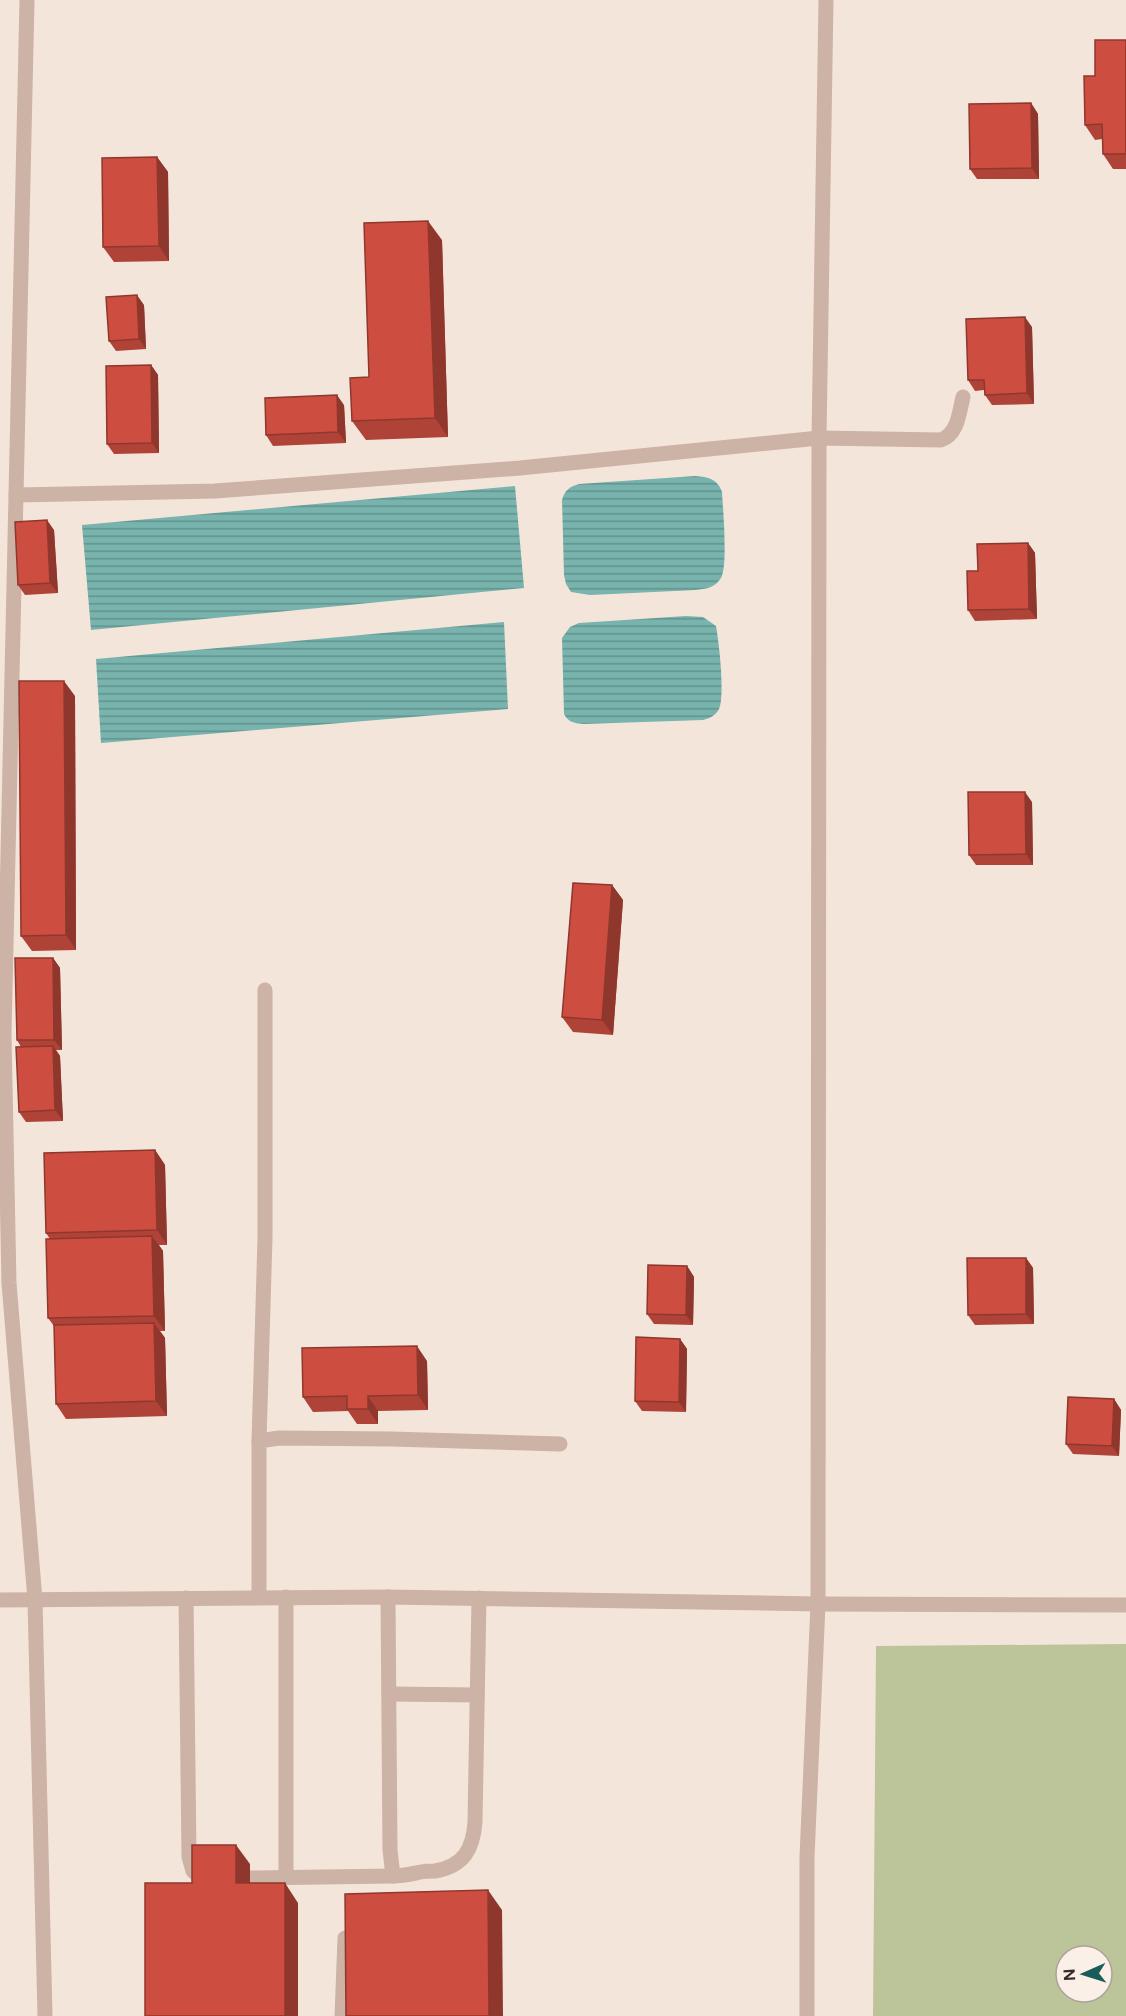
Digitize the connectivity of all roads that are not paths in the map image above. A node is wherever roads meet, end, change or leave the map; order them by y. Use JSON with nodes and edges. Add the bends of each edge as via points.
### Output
{"nodes":[{"id":1,"x":27,"y":0,"type":"edge"},
{"id":2,"x":826,"y":0,"type":"edge"},
{"id":3,"x":963,"y":397,"type":"dead end"},
{"id":4,"x":819,"y":438,"type":"junction"},
{"id":5,"x":16,"y":495,"type":"junction"},
{"id":6,"x":265,"y":990,"type":"dead end"},
{"id":7,"x":259,"y":1441,"type":"junction"},
{"id":8,"x":560,"y":1444,"type":"dead end"},
{"id":9,"x":388,"y":1596,"type":"junction"},
{"id":10,"x":259,"y":1597,"type":"junction"},
{"id":11,"x":186,"y":1598,"type":"junction"},
{"id":12,"x":286,"y":1598,"type":"junction"},
{"id":13,"x":479,"y":1598,"type":"junction"},
{"id":14,"x":0,"y":1600,"type":"edge"},
{"id":15,"x":35,"y":1600,"type":"junction"},
{"id":16,"x":818,"y":1604,"type":"junction"},
{"id":17,"x":1126,"y":1605,"type":"edge"},
{"id":18,"x":389,"y":1694,"type":"junction"},
{"id":19,"x":477,"y":1695,"type":"junction"},
{"id":20,"x":393,"y":1876,"type":"junction"},
{"id":21,"x":286,"y":1877,"type":"junction"},
{"id":22,"x":205,"y":1878,"type":"edge"},
{"id":23,"x":249,"y":1878,"type":"dead end"},
{"id":24,"x":345,"y":1938,"type":"edge"},
{"id":25,"x":45,"y":2016,"type":"edge"},
{"id":26,"x":342,"y":2016,"type":"edge"},
{"id":27,"x":807,"y":2016,"type":"edge"}],
"edges":[{"from":1,"to":5,"type":"street"},
{"from":2,"to":4,"type":"street"},
{"from":3,"to":4,"type":"street","via":[[953,432],[941,440]]},
{"from":4,"to":5,"type":"street","via":[[520,468],[215,491]]},
{"from":4,"to":16,"type":"street"},
{"from":5,"to":15,"type":"street","via":[[5,1082],[9,1283]]},
{"from":6,"to":7,"type":"street","via":[[265,1238]]},
{"from":7,"to":8,"type":"street","via":[[369,1438]]},
{"from":7,"to":10,"type":"street"},
{"from":9,"to":12,"type":"street"},
{"from":9,"to":13,"type":"street"},
{"from":9,"to":18,"type":"street"},
{"from":10,"to":11,"type":"street"},
{"from":10,"to":12,"type":"street"},
{"from":11,"to":15,"type":"street"},
{"from":11,"to":22,"type":"street","via":[[189,1857],[193,1870]]},
{"from":12,"to":21,"type":"street"},
{"from":13,"to":16,"type":"street"},
{"from":13,"to":19,"type":"street"},
{"from":14,"to":15,"type":"street"},
{"from":15,"to":25,"type":"street"},
{"from":16,"to":17,"type":"street"},
{"from":16,"to":27,"type":"street","via":[[807,1857]]},
{"from":18,"to":19,"type":"street"},
{"from":18,"to":20,"type":"street"},
{"from":19,"to":20,"type":"street","via":[[475,1821],[470,1850],[449,1867]]},
{"from":20,"to":21,"type":"street"},
{"from":21,"to":23,"type":"street"},
{"from":24,"to":26,"type":"street"}]}
